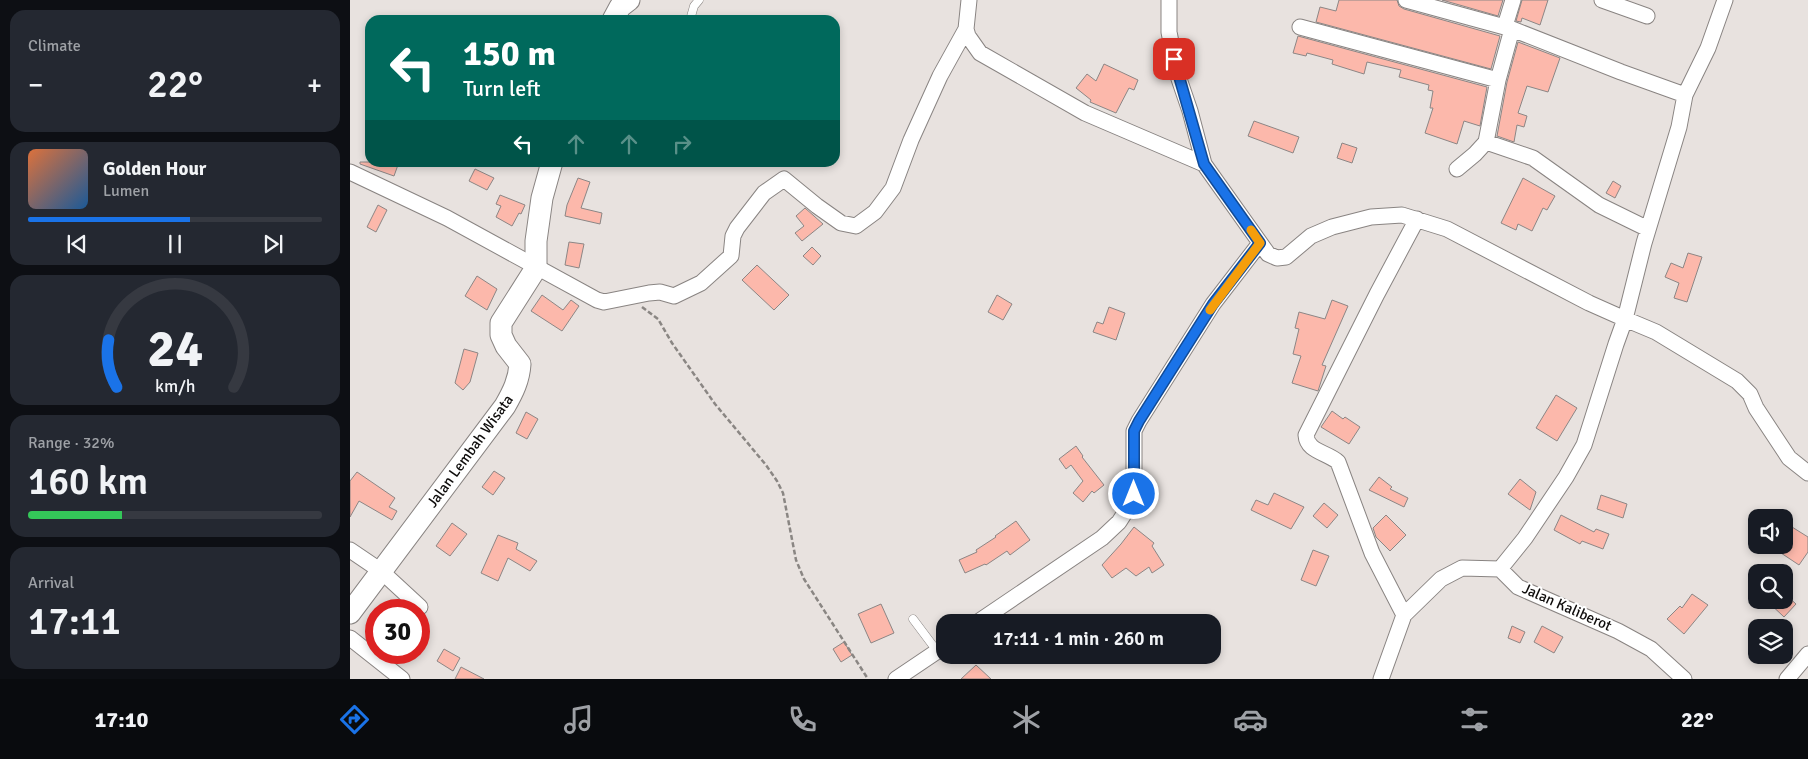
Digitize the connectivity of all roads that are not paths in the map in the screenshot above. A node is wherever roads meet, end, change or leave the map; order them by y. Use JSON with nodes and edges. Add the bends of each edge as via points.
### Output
{"nodes":[{"id":1,"x":629,"y":0,"type":"edge"},
{"id":2,"x":699,"y":0,"type":"edge"},
{"id":3,"x":969,"y":0,"type":"edge"},
{"id":4,"x":1169,"y":0,"type":"edge"},
{"id":5,"x":1406,"y":0,"type":"edge"},
{"id":6,"x":1513,"y":0,"type":"edge"},
{"id":7,"x":1602,"y":0,"type":"edge"},
{"id":8,"x":1725,"y":0,"type":"edge"},
{"id":9,"x":616,"y":15,"type":"edge"},
{"id":10,"x":691,"y":15,"type":"edge"},
{"id":11,"x":1647,"y":16,"type":"dead end"},
{"id":12,"x":1300,"y":27,"type":"dead end"},
{"id":13,"x":966,"y":28,"type":"junction"},
{"id":14,"x":1509,"y":28,"type":"junction"},
{"id":15,"x":1498,"y":80,"type":"junction"},
{"id":16,"x":1685,"y":95,"type":"junction"},
{"id":17,"x":1486,"y":142,"type":"junction"},
{"id":18,"x":1204,"y":164,"type":"junction"},
{"id":19,"x":551,"y":167,"type":"edge"},
{"id":20,"x":1457,"y":168,"type":"dead end"},
{"id":21,"x":350,"y":172,"type":"edge"},
{"id":22,"x":1417,"y":219,"type":"junction"},
{"id":23,"x":1648,"y":229,"type":"junction"},
{"id":24,"x":1260,"y":243,"type":"junction"},
{"id":25,"x":536,"y":268,"type":"junction"},
{"id":26,"x":1626,"y":319,"type":"junction"},
{"id":27,"x":1808,"y":473,"type":"edge"},
{"id":28,"x":350,"y":550,"type":"edge"},
{"id":29,"x":1500,"y":569,"type":"junction"},
{"id":30,"x":381,"y":571,"type":"junction"},
{"id":31,"x":411,"y":599,"type":"edge"},
{"id":32,"x":350,"y":613,"type":"edge"},
{"id":33,"x":990,"y":614,"type":"edge"},
{"id":34,"x":1404,"y":615,"type":"junction"},
{"id":35,"x":913,"y":620,"type":"dead end"},
{"id":36,"x":350,"y":638,"type":"edge"},
{"id":37,"x":936,"y":643,"type":"edge"},
{"id":38,"x":936,"y":651,"type":"edge"},
{"id":39,"x":1808,"y":654,"type":"edge"},
{"id":40,"x":402,"y":679,"type":"edge"},
{"id":41,"x":896,"y":679,"type":"edge"},
{"id":42,"x":1381,"y":679,"type":"edge"},
{"id":43,"x":1684,"y":679,"type":"edge"},
{"id":44,"x":1787,"y":679,"type":"edge"}],
"edges":[{"from":1,"to":9,"type":"street"},
{"from":2,"to":10,"type":"lane"},
{"from":3,"to":13,"type":"street"},
{"from":4,"to":18,"type":"street","via":[[1169,32],[1177,73]]},
{"from":5,"to":14,"type":"street"},
{"from":6,"to":14,"type":"street"},
{"from":7,"to":11,"type":"street"},
{"from":8,"to":16,"type":"street","via":[[1708,48]]},
{"from":12,"to":15,"type":"street"},
{"from":13,"to":18,"type":"street","via":[[980,53],[1030,83],[1085,113]]},
{"from":13,"to":25,"type":"street","via":[[940,76],[893,188],[875,212],[856,226],[841,223],[784,178],[764,193],[737,228],[731,256],[701,282],[674,296],[660,292],[604,302]]},
{"from":14,"to":15,"type":"street"},
{"from":14,"to":16,"type":"street"},
{"from":15,"to":17,"type":"street"},
{"from":16,"to":23,"type":"street","via":[[1679,127]]},
{"from":17,"to":20,"type":"street"},
{"from":17,"to":23,"type":"street","via":[[1533,158],[1599,205]]},
{"from":18,"to":24,"type":"street"},
{"from":19,"to":25,"type":"street","via":[[542,198]]},
{"from":21,"to":25,"type":"street","via":[[435,212]]},
{"from":22,"to":24,"type":"street","via":[[1402,215],[1371,217],[1332,227],[1311,236],[1286,257],[1268,254]]},
{"from":22,"to":26,"type":"street","via":[[1447,229]]},
{"from":22,"to":34,"type":"street","via":[[1306,435],[1311,446],[1338,462],[1372,553]]},
{"from":23,"to":26,"type":"street"},
{"from":24,"to":33,"type":"street","via":[[1213,304],[1139,421],[1134,431],[1134,494],[1119,522],[1102,538]]},
{"from":25,"to":30,"type":"street","name":"Jalan Lembah Wisata","via":[[502,322],[501,335],[520,364],[516,386],[505,406]]},
{"from":26,"to":27,"type":"street","via":[[1656,332],[1736,381],[1750,394],[1788,458]]},
{"from":26,"to":29,"type":"street","via":[[1584,445],[1525,538]]},
{"from":28,"to":30,"type":"street"},
{"from":29,"to":34,"type":"street","via":[[1462,568],[1441,579]]},
{"from":29,"to":43,"type":"street","name":"Jalan Kaliberot","via":[[1518,587],[1651,649]]},
{"from":30,"to":31,"type":"street"},
{"from":30,"to":32,"type":"street","name":"Jalan Lembah Wisata"},
{"from":34,"to":42,"type":"street"},
{"from":35,"to":37,"type":"lane"},
{"from":36,"to":40,"type":"street"},
{"from":38,"to":41,"type":"street"},
{"from":39,"to":44,"type":"street"}]}
